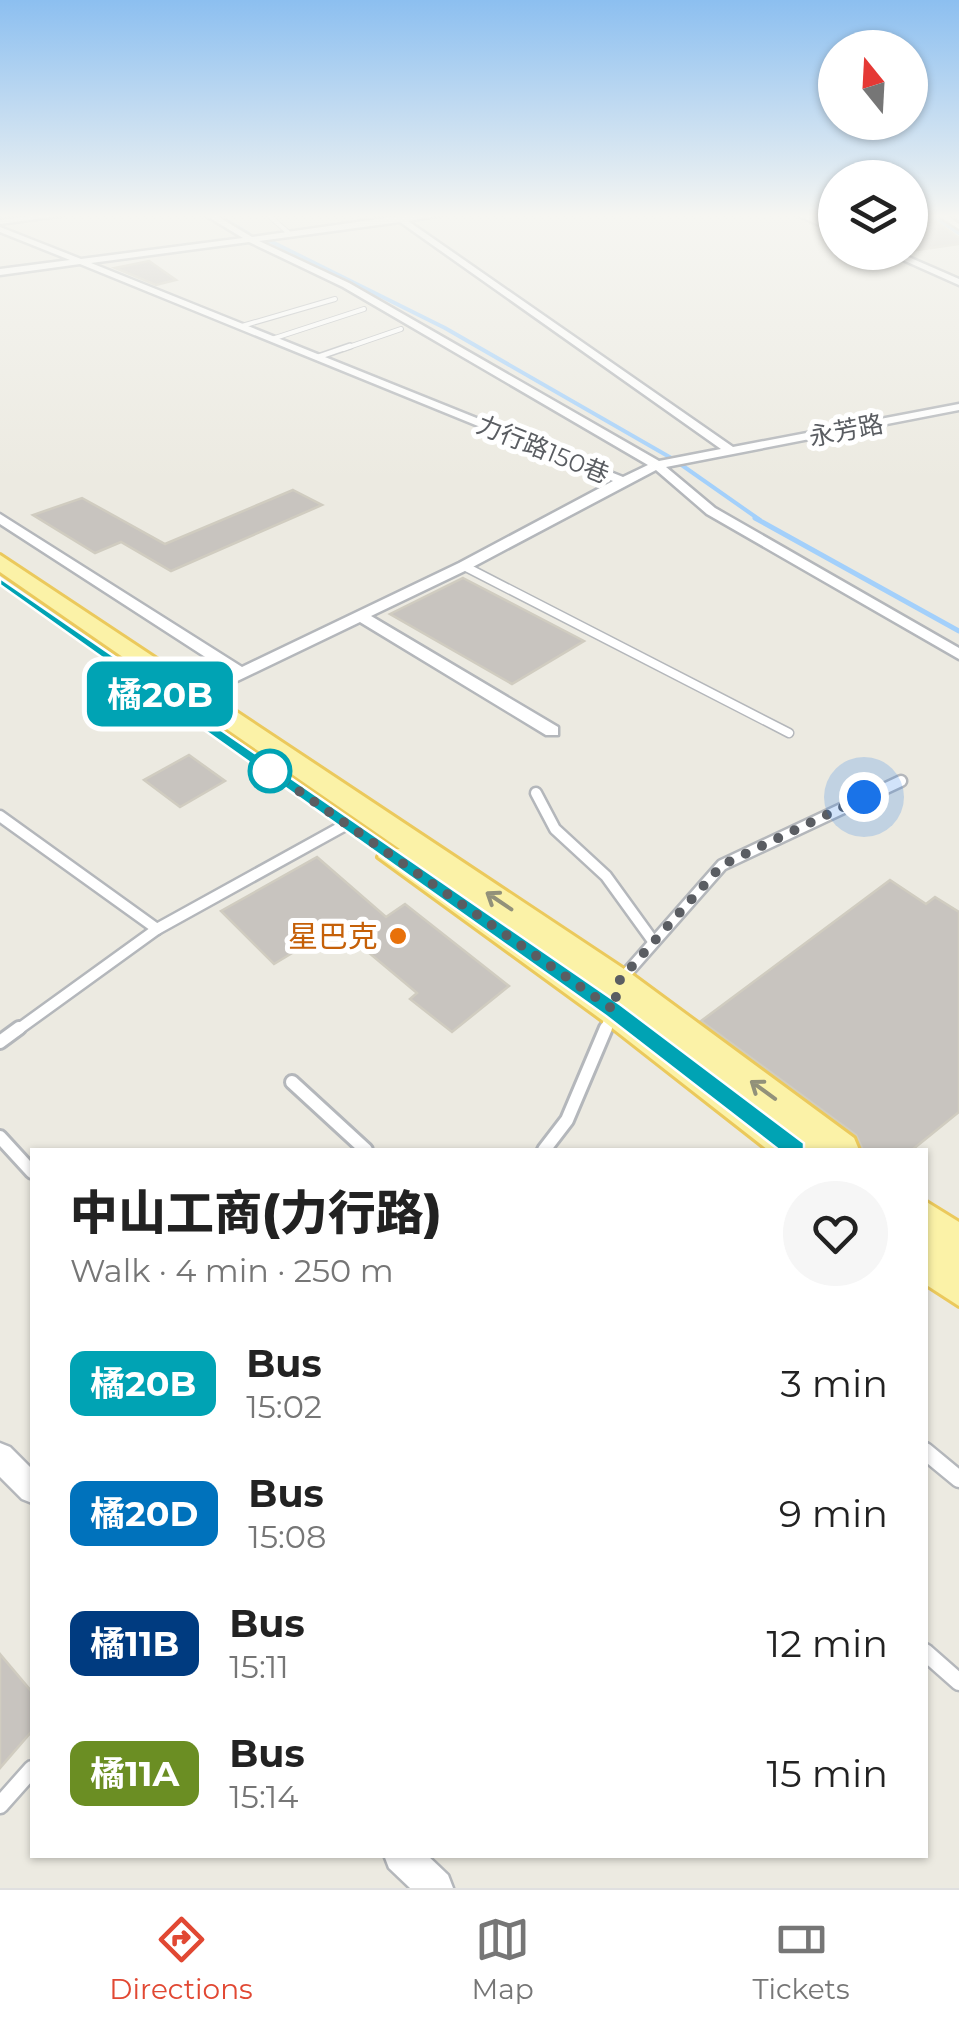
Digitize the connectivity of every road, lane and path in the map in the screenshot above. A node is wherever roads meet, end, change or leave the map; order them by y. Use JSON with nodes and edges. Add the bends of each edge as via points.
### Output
{"nodes":[{"id":1,"x":186,"y":303,"type":"edge"},
{"id":2,"x":321,"y":303,"type":"edge"},
{"id":3,"x":377,"y":303,"type":"edge"},
{"id":4,"x":520,"y":303,"type":"edge"},
{"id":5,"x":364,"y":309,"type":"dead end"},
{"id":6,"x":242,"y":326,"type":"junction"},
{"id":7,"x":400,"y":329,"type":"dead end"},
{"id":8,"x":272,"y":338,"type":"junction"},
{"id":9,"x":318,"y":358,"type":"junction"},
{"id":10,"x":959,"y":407,"type":"edge"},
{"id":11,"x":733,"y":452,"type":"junction"},
{"id":12,"x":656,"y":465,"type":"junction"},
{"id":13,"x":623,"y":482,"type":"junction"},
{"id":14,"x":0,"y":518,"type":"edge"},
{"id":15,"x":0,"y":562,"type":"edge"},
{"id":16,"x":464,"y":566,"type":"junction"},
{"id":17,"x":0,"y":582,"type":"edge"},
{"id":18,"x":362,"y":617,"type":"junction"},
{"id":19,"x":959,"y":654,"type":"edge"},
{"id":20,"x":243,"y":674,"type":"junction"},
{"id":21,"x":185,"y":700,"type":"junction"},
{"id":22,"x":552,"y":731,"type":"dead end"},
{"id":23,"x":789,"y":733,"type":"dead end"},
{"id":24,"x":900,"y":780,"type":"dead end"},
{"id":25,"x":536,"y":793,"type":"dead end"},
{"id":26,"x":0,"y":816,"type":"edge"},
{"id":27,"x":347,"y":824,"type":"junction"},
{"id":28,"x":157,"y":929,"type":"junction"},
{"id":29,"x":654,"y":941,"type":"junction"},
{"id":30,"x":616,"y":996,"type":"junction"},
{"id":31,"x":0,"y":1042,"type":"edge"},
{"id":32,"x":292,"y":1082,"type":"dead end"},
{"id":33,"x":0,"y":1138,"type":"edge"},
{"id":34,"x":364,"y":1148,"type":"edge"},
{"id":35,"x":546,"y":1148,"type":"edge"},
{"id":36,"x":794,"y":1148,"type":"edge"},
{"id":37,"x":837,"y":1148,"type":"edge"},
{"id":38,"x":30,"y":1170,"type":"edge"},
{"id":39,"x":933,"y":1235,"type":"edge"},
{"id":40,"x":959,"y":1286,"type":"edge"},
{"id":41,"x":928,"y":1454,"type":"edge"},
{"id":42,"x":0,"y":1457,"type":"edge"},
{"id":43,"x":959,"y":1479,"type":"edge"},
{"id":44,"x":30,"y":1487,"type":"edge"},
{"id":45,"x":928,"y":1655,"type":"edge"},
{"id":46,"x":959,"y":1682,"type":"edge"},
{"id":47,"x":30,"y":1771,"type":"edge"},
{"id":48,"x":0,"y":1805,"type":"edge"},
{"id":49,"x":405,"y":1858,"type":"edge"},
{"id":50,"x":435,"y":1888,"type":"edge"}],
"edges":[{"from":1,"to":6,"type":"street","name":"力行路150巷"},
{"from":2,"to":6,"type":"lane"},
{"from":3,"to":12,"type":"street"},
{"from":4,"to":11,"type":"street"},
{"from":5,"to":8,"type":"lane"},
{"from":6,"to":8,"type":"street","name":"力行路150巷"},
{"from":7,"to":9,"type":"lane"},
{"from":8,"to":9,"type":"street","name":"力行路150巷"},
{"from":9,"to":13,"type":"street","name":"力行路150巷"},
{"from":10,"to":11,"type":"street","name":"永芳路"},
{"from":11,"to":12,"type":"street","name":"力行路150巷"},
{"from":12,"to":13,"type":"street","name":"力行路150巷"},
{"from":12,"to":19,"type":"street","via":[[711,511]]},
{"from":13,"to":16,"type":"street","name":"力行路150巷"},
{"from":14,"to":20,"type":"street"},
{"from":15,"to":21,"type":"main road"},
{"from":16,"to":18,"type":"street","name":"力行路150巷"},
{"from":16,"to":23,"type":"lane"},
{"from":17,"to":21,"type":"main road"},
{"from":18,"to":20,"type":"street","name":"力行路150巷"},
{"from":18,"to":22,"type":"street"},
{"from":20,"to":21,"type":"street","name":"力行路150巷"},
{"from":21,"to":27,"type":"main road"},
{"from":30,"to":21,"type":"main road","one_way":true},
{"from":24,"to":29,"type":"lane","via":[[722,865]]},
{"from":25,"to":29,"type":"lane","via":[[552,828],[610,880]]},
{"from":26,"to":28,"type":"lane"},
{"from":27,"to":28,"type":"lane"},
{"from":27,"to":30,"type":"main road"},
{"from":28,"to":31,"type":"lane"},
{"from":29,"to":30,"type":"lane"},
{"from":30,"to":35,"type":"lane","via":[[567,1120]]},
{"from":30,"to":36,"type":"main road"},
{"from":37,"to":30,"type":"main road","one_way":true},
{"from":32,"to":34,"type":"lane"},
{"from":33,"to":38,"type":"lane"},
{"from":39,"to":40,"type":"main road"},
{"from":41,"to":43,"type":"lane"},
{"from":42,"to":44,"type":"street"},
{"from":45,"to":46,"type":"lane"},
{"from":47,"to":48,"type":"lane"},
{"from":49,"to":50,"type":"street"}]}
